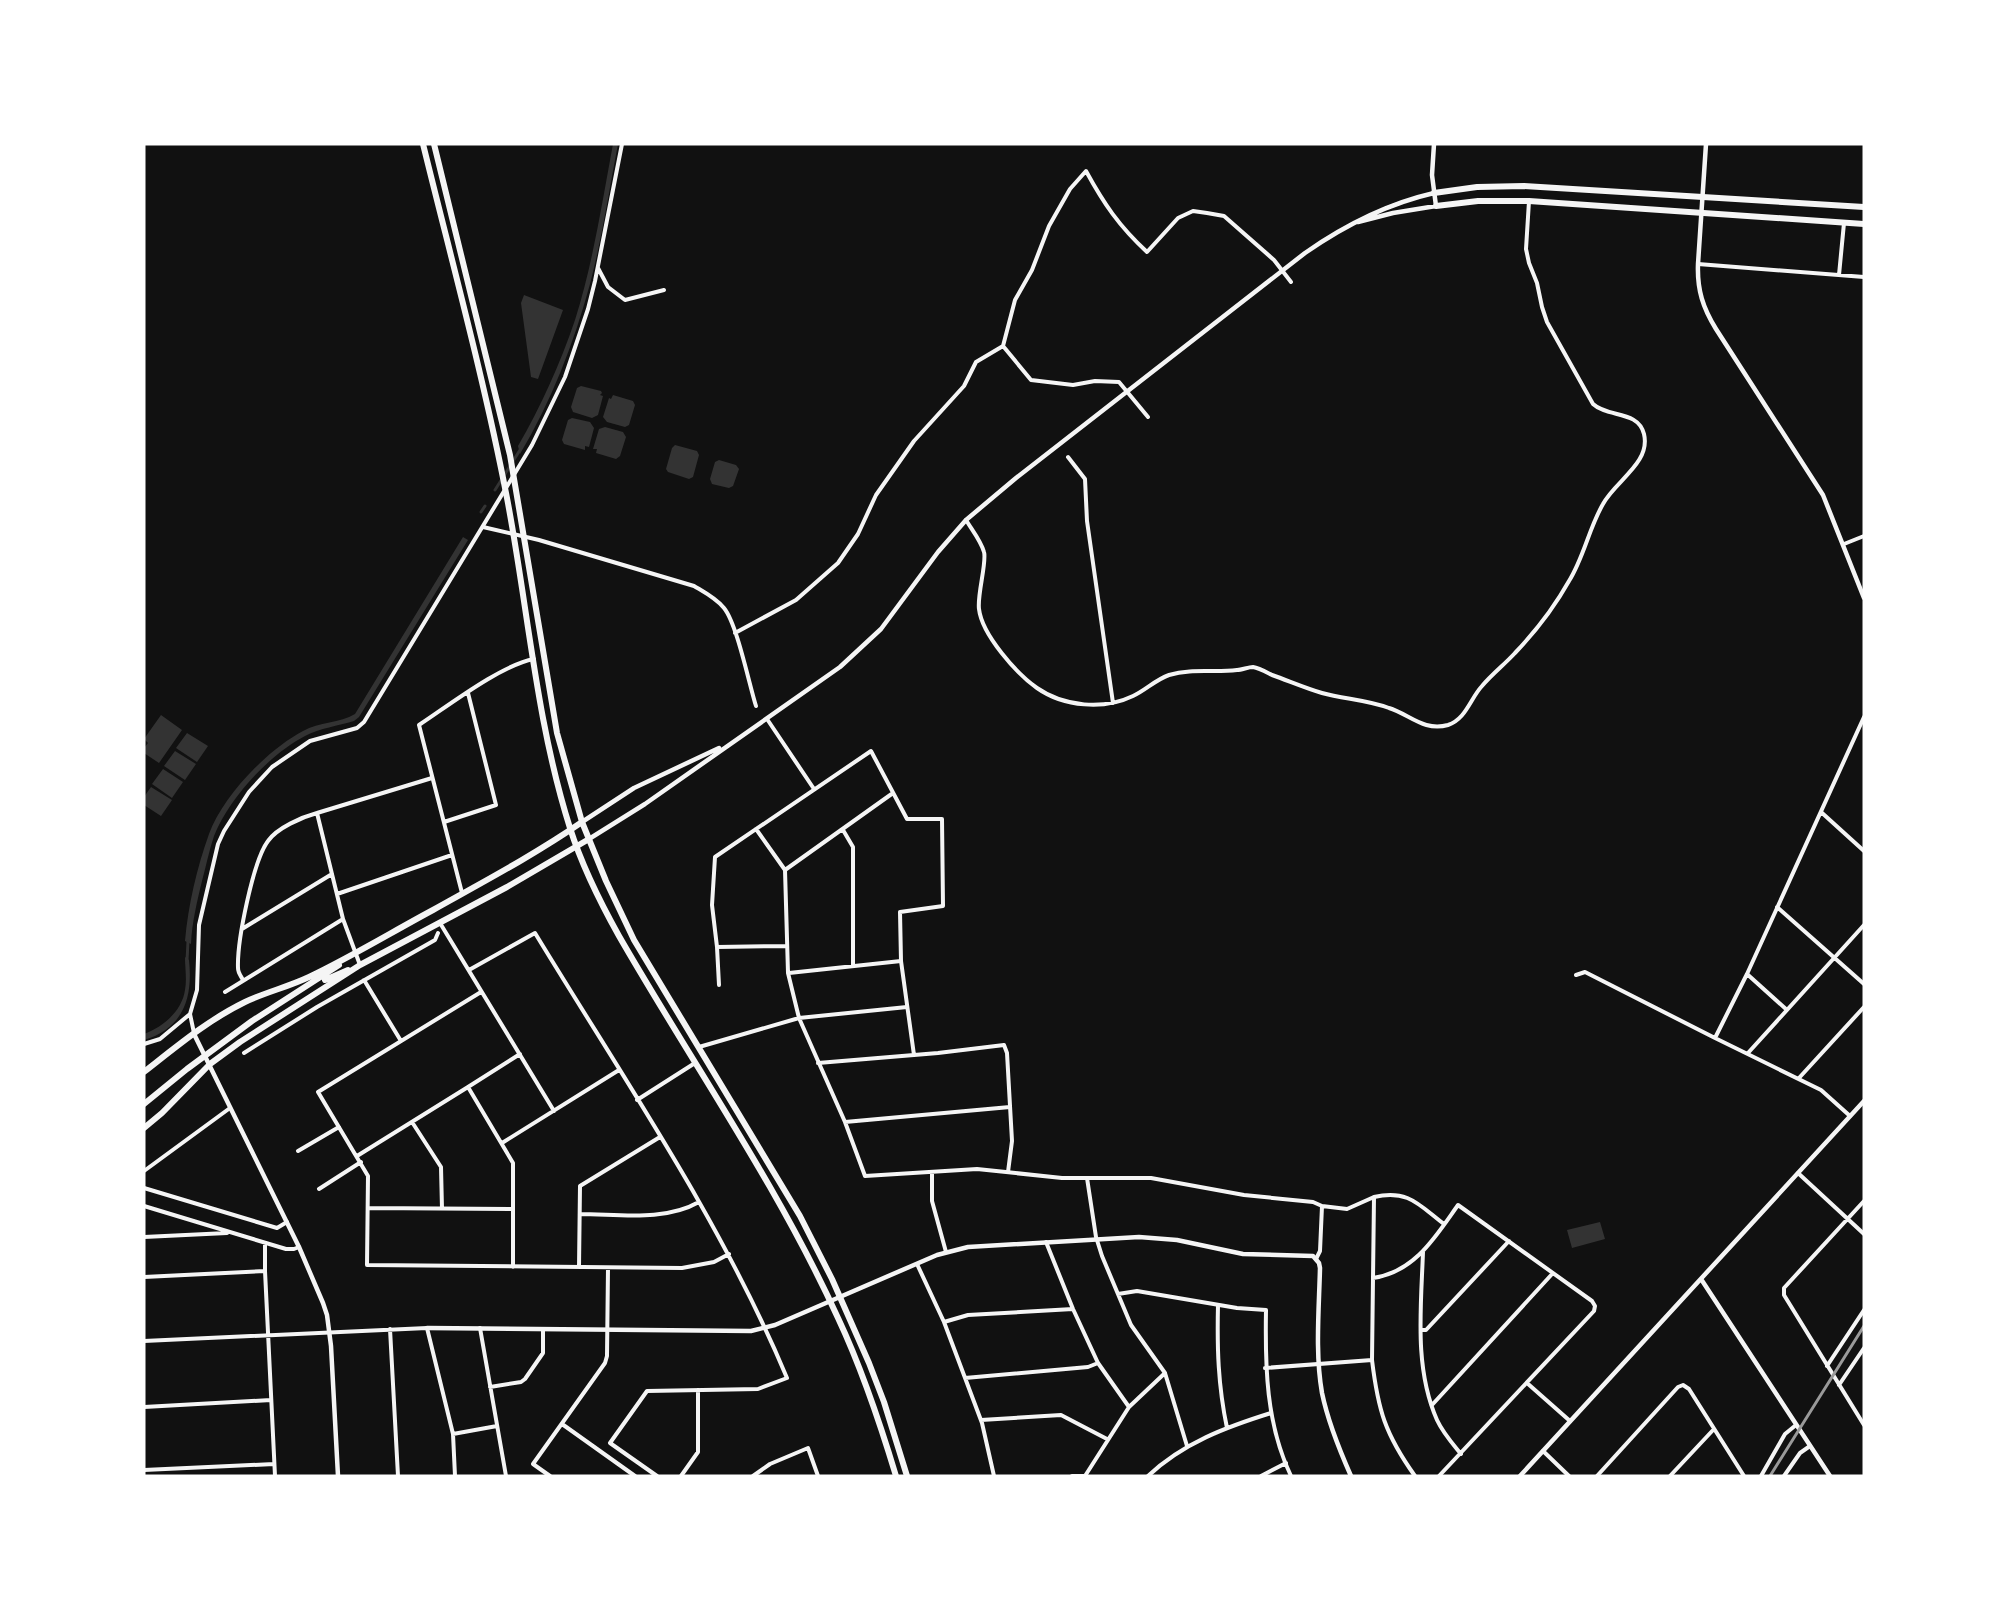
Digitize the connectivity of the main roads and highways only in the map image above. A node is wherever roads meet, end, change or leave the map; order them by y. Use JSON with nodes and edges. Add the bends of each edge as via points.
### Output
{"nodes":[{"id":1,"x":423,"y":144,"type":"edge"},
{"id":2,"x":434,"y":144,"type":"edge"},
{"id":3,"x":1434,"y":193,"type":"road end"},
{"id":4,"x":1436,"y":206,"type":"road end"},
{"id":5,"x":1864,"y":207,"type":"edge"},
{"id":6,"x":1864,"y":224,"type":"edge"},
{"id":7,"x":582,"y":822,"type":"junction"},
{"id":8,"x":571,"y":830,"type":"junction"},
{"id":9,"x":589,"y":839,"type":"junction"},
{"id":10,"x":576,"y":846,"type":"junction"},
{"id":11,"x":355,"y":953,"type":"junction"},
{"id":12,"x":360,"y":965,"type":"junction"},
{"id":13,"x":291,"y":997,"type":"junction"},
{"id":14,"x":144,"y":1072,"type":"edge"},
{"id":15,"x":144,"y":1104,"type":"edge"},
{"id":16,"x":144,"y":1127,"type":"edge"},
{"id":17,"x":896,"y":1476,"type":"edge"},
{"id":18,"x":907,"y":1476,"type":"edge"}],
"edges":[{"from":1,"to":8,"type":"main road","via":[[495,438],[549,751]]},
{"from":2,"to":7,"type":"main road","via":[[510,455],[557,733]]},
{"from":3,"to":5,"type":"main road","via":[[1506,185]]},
{"from":4,"to":6,"type":"main road","via":[[1529,201]]},
{"from":7,"to":8,"type":"main road"},
{"from":7,"to":9,"type":"main road"},
{"from":8,"to":10,"type":"main road"},
{"from":8,"to":11,"type":"main road"},
{"from":9,"to":10,"type":"main road"},
{"from":9,"to":18,"type":"main road","via":[[634,940],[800,1216],[841,1297],[884,1402]]},
{"from":10,"to":12,"type":"main road"},
{"from":10,"to":17,"type":"main road","via":[[619,936],[764,1175],[830,1301],[877,1414]]},
{"from":11,"to":13,"type":"main road"},
{"from":11,"to":14,"type":"main road","via":[[243,1004],[194,1034]]},
{"from":12,"to":13,"type":"main road"},
{"from":12,"to":16,"type":"main road","via":[[210,1064]]},
{"from":13,"to":15,"type":"main road"}]}
